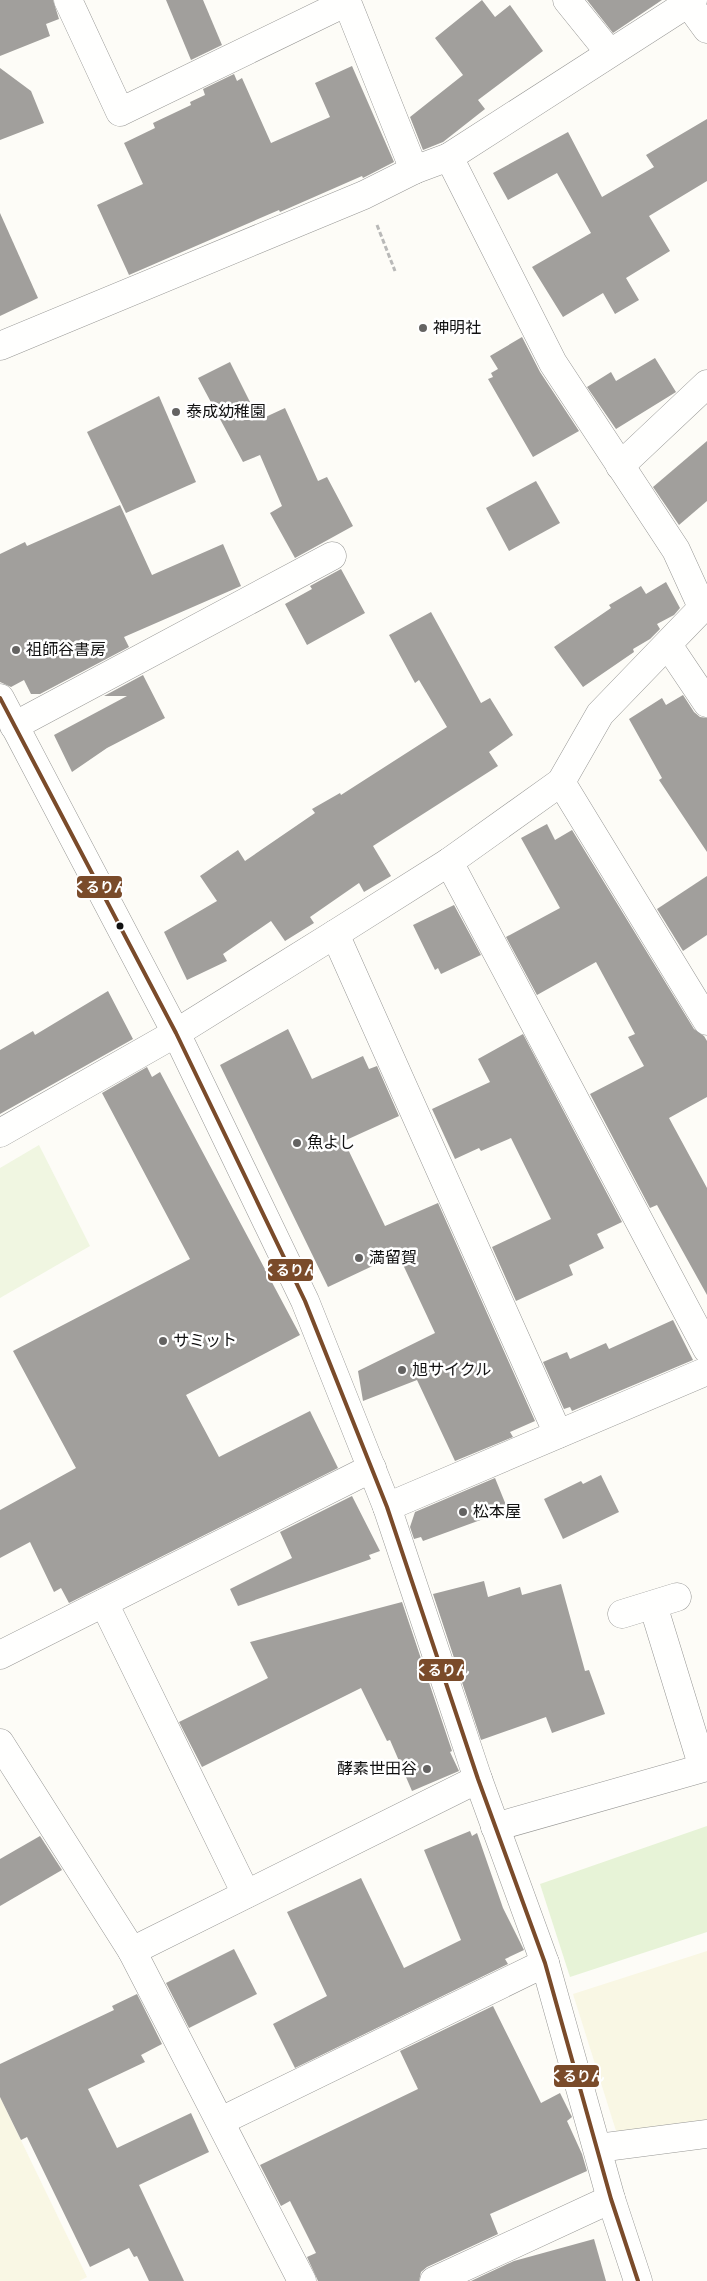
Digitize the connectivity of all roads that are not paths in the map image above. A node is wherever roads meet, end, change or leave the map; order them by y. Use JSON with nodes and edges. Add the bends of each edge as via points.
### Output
{"nodes":[{"id":1,"x":68,"y":0,"type":"edge"},
{"id":2,"x":567,"y":0,"type":"edge"},
{"id":3,"x":690,"y":2,"type":"edge"},
{"id":4,"x":707,"y":29,"type":"edge"},
{"id":5,"x":609,"y":52,"type":"junction"},
{"id":6,"x":449,"y":157,"type":"junction"},
{"id":7,"x":414,"y":170,"type":"junction"},
{"id":8,"x":0,"y":346,"type":"edge"},
{"id":9,"x":707,"y":384,"type":"edge"},
{"id":10,"x":620,"y":466,"type":"junction"},
{"id":11,"x":332,"y":556,"type":"dead end"},
{"id":12,"x":705,"y":605,"type":"edge"},
{"id":13,"x":668,"y":645,"type":"junction"},
{"id":14,"x":0,"y":698,"type":"edge"},
{"id":15,"x":707,"y":703,"type":"edge"},
{"id":16,"x":14,"y":726,"type":"junction"},
{"id":17,"x":561,"y":782,"type":"junction"},
{"id":18,"x":449,"y":862,"type":"junction"},
{"id":19,"x":335,"y":934,"type":"junction"},
{"id":20,"x":707,"y":1021,"type":"edge"},
{"id":21,"x":176,"y":1033,"type":"junction"},
{"id":22,"x":0,"y":1133,"type":"edge"},
{"id":23,"x":707,"y":1348,"type":"edge"},
{"id":24,"x":707,"y":1371,"type":"edge"},
{"id":25,"x":558,"y":1434,"type":"junction"},
{"id":26,"x":372,"y":1468,"type":"junction"},
{"id":27,"x":387,"y":1507,"type":"junction"},
{"id":28,"x":104,"y":1603,"type":"junction"},
{"id":29,"x":622,"y":1614,"type":"dead end"},
{"id":30,"x":0,"y":1655,"type":"edge"},
{"id":31,"x":0,"y":1743,"type":"edge"},
{"id":32,"x":478,"y":1779,"type":"junction"},
{"id":33,"x":495,"y":1827,"type":"junction"},
{"id":34,"x":246,"y":1894,"type":"junction"},
{"id":35,"x":132,"y":1951,"type":"junction"},
{"id":36,"x":544,"y":1963,"type":"junction"},
{"id":37,"x":222,"y":2121,"type":"junction"},
{"id":38,"x":707,"y":2134,"type":"edge"},
{"id":39,"x":598,"y":2148,"type":"junction"},
{"id":40,"x":611,"y":2199,"type":"junction"},
{"id":41,"x":302,"y":2281,"type":"edge"},
{"id":42,"x":434,"y":2281,"type":"edge"},
{"id":43,"x":638,"y":2281,"type":"edge"}],
"edges":[{"from":1,"to":7,"type":"street","via":[[120,112],[347,2]]},
{"from":2,"to":5,"type":"street"},
{"from":3,"to":4,"type":"street"},
{"from":3,"to":5,"type":"street"},
{"from":5,"to":6,"type":"street"},
{"from":6,"to":7,"type":"street"},
{"from":6,"to":10,"type":"street","via":[[553,363]]},
{"from":7,"to":8,"type":"street","via":[[364,195]]},
{"from":9,"to":10,"type":"street"},
{"from":10,"to":12,"type":"street","via":[[676,550]]},
{"from":11,"to":16,"type":"street"},
{"from":12,"to":13,"type":"street"},
{"from":13,"to":15,"type":"street"},
{"from":13,"to":17,"type":"street","via":[[600,714]]},
{"from":14,"to":16,"type":"street"},
{"from":16,"to":21,"type":"street"},
{"from":17,"to":18,"type":"street"},
{"from":17,"to":20,"type":"street"},
{"from":18,"to":19,"type":"street"},
{"from":18,"to":23,"type":"street"},
{"from":19,"to":21,"type":"street"},
{"from":19,"to":25,"type":"street"},
{"from":21,"to":22,"type":"street"},
{"from":21,"to":26,"type":"street","via":[[305,1301]]},
{"from":24,"to":25,"type":"street"},
{"from":25,"to":27,"type":"street"},
{"from":26,"to":27,"type":"street"},
{"from":26,"to":28,"type":"street"},
{"from":27,"to":32,"type":"street"},
{"from":28,"to":30,"type":"street"},
{"from":28,"to":34,"type":"street"},
{"from":29,"to":33,"type":"street","via":[[665,1601],[703,1768]]},
{"from":31,"to":35,"type":"street"},
{"from":32,"to":33,"type":"street"},
{"from":32,"to":34,"type":"street"},
{"from":33,"to":36,"type":"street"},
{"from":34,"to":35,"type":"street"},
{"from":35,"to":37,"type":"street"},
{"from":36,"to":37,"type":"street"},
{"from":36,"to":39,"type":"street"},
{"from":37,"to":41,"type":"street"},
{"from":38,"to":39,"type":"street"},
{"from":39,"to":40,"type":"street"},
{"from":40,"to":42,"type":"street"},
{"from":40,"to":43,"type":"street"}]}
